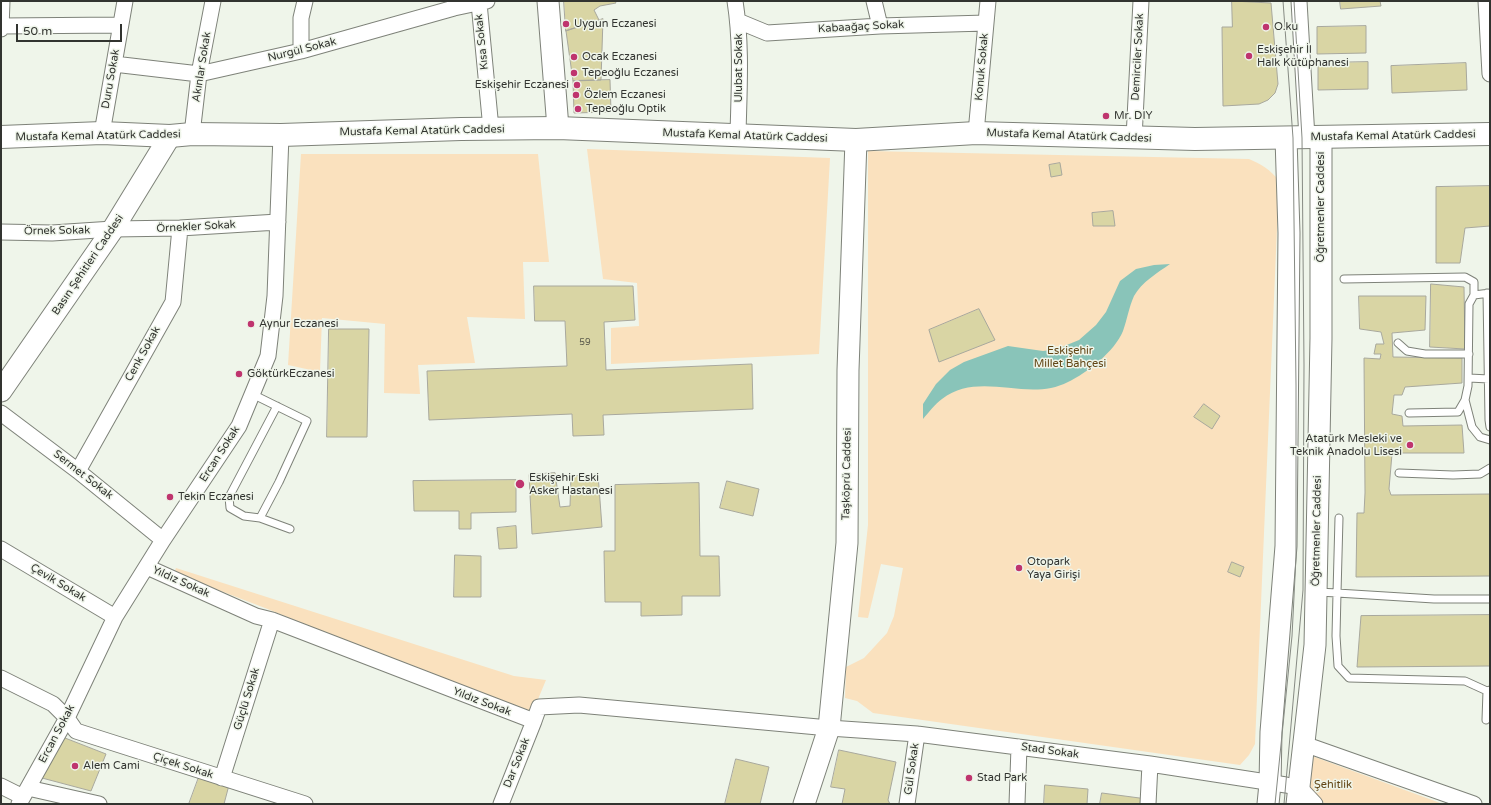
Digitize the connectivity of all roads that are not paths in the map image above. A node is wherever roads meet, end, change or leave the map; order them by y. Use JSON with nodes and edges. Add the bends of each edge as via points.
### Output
{"nodes":[{"id":1,"x":2,"y":1,"type":"edge"},
{"id":2,"x":125,"y":1,"type":"edge"},
{"id":3,"x":213,"y":1,"type":"edge"},
{"id":4,"x":305,"y":1,"type":"edge"},
{"id":5,"x":548,"y":1,"type":"edge"},
{"id":6,"x":736,"y":1,"type":"edge"},
{"id":7,"x":874,"y":1,"type":"edge"},
{"id":8,"x":988,"y":1,"type":"edge"},
{"id":9,"x":1141,"y":1,"type":"edge"},
{"id":10,"x":1299,"y":1,"type":"edge"},
{"id":11,"x":1486,"y":1,"type":"edge"},
{"id":12,"x":483,"y":2,"type":"edge"},
{"id":13,"x":738,"y":21,"type":"junction"},
{"id":14,"x":986,"y":23,"type":"junction"},
{"id":15,"x":120,"y":25,"type":"junction"},
{"id":16,"x":1,"y":26,"type":"edge"},
{"id":17,"x":880,"y":26,"type":"junction"},
{"id":18,"x":1,"y":29,"type":"edge"},
{"id":19,"x":300,"y":51,"type":"junction"},
{"id":20,"x":114,"y":64,"type":"junction"},
{"id":21,"x":199,"y":74,"type":"junction"},
{"id":22,"x":1490,"y":74,"type":"edge"},
{"id":23,"x":558,"y":128,"type":"junction"},
{"id":24,"x":491,"y":129,"type":"junction"},
{"id":25,"x":102,"y":133,"type":"junction"},
{"id":26,"x":976,"y":133,"type":"junction"},
{"id":27,"x":192,"y":134,"type":"junction"},
{"id":28,"x":1490,"y":134,"type":"edge"},
{"id":29,"x":281,"y":135,"type":"junction"},
{"id":30,"x":170,"y":136,"type":"junction"},
{"id":31,"x":738,"y":136,"type":"junction"},
{"id":32,"x":1134,"y":138,"type":"junction"},
{"id":33,"x":1305,"y":138,"type":"junction"},
{"id":34,"x":856,"y":140,"type":"junction"},
{"id":35,"x":3,"y":143,"type":"edge"},
{"id":36,"x":278,"y":222,"type":"junction"},
{"id":37,"x":180,"y":228,"type":"junction"},
{"id":38,"x":113,"y":229,"type":"junction"},
{"id":39,"x":1,"y":232,"type":"edge"},
{"id":40,"x":1344,"y":279,"type":"dead end"},
{"id":41,"x":1489,"y":293,"type":"edge"},
{"id":42,"x":1474,"y":295,"type":"junction"},
{"id":43,"x":1398,"y":343,"type":"dead end"},
{"id":44,"x":1469,"y":354,"type":"junction"},
{"id":45,"x":1469,"y":378,"type":"junction"},
{"id":46,"x":1489,"y":379,"type":"junction"},
{"id":47,"x":1,"y":392,"type":"edge"},
{"id":48,"x":252,"y":394,"type":"junction"},
{"id":49,"x":1465,"y":400,"type":"junction"},
{"id":50,"x":277,"y":406,"type":"junction"},
{"id":51,"x":1,"y":413,"type":"edge"},
{"id":52,"x":1409,"y":413,"type":"dead end"},
{"id":53,"x":1490,"y":428,"type":"edge"},
{"id":54,"x":1490,"y":440,"type":"edge"},
{"id":55,"x":1490,"y":468,"type":"edge"},
{"id":56,"x":78,"y":471,"type":"junction"},
{"id":57,"x":1398,"y":473,"type":"dead end"},
{"id":58,"x":260,"y":518,"type":"junction"},
{"id":59,"x":1339,"y":518,"type":"dead end"},
{"id":60,"x":290,"y":529,"type":"dead end"},
{"id":61,"x":163,"y":540,"type":"junction"},
{"id":62,"x":1,"y":549,"type":"edge"},
{"id":63,"x":147,"y":567,"type":"junction"},
{"id":64,"x":1316,"y":592,"type":"junction"},
{"id":65,"x":1337,"y":593,"type":"junction"},
{"id":66,"x":1490,"y":599,"type":"edge"},
{"id":67,"x":115,"y":617,"type":"junction"},
{"id":68,"x":272,"y":620,"type":"junction"},
{"id":69,"x":1,"y":678,"type":"edge"},
{"id":70,"x":1489,"y":690,"type":"edge"},
{"id":71,"x":67,"y":718,"type":"junction"},
{"id":72,"x":1486,"y":720,"type":"dead end"},
{"id":73,"x":534,"y":721,"type":"junction"},
{"id":74,"x":829,"y":728,"type":"junction"},
{"id":75,"x":917,"y":734,"type":"junction"},
{"id":76,"x":1304,"y":744,"type":"junction"},
{"id":77,"x":1019,"y":747,"type":"junction"},
{"id":78,"x":1150,"y":764,"type":"junction"},
{"id":79,"x":222,"y":778,"type":"junction"},
{"id":80,"x":1,"y":786,"type":"edge"},
{"id":81,"x":1269,"y":794,"type":"edge"},
{"id":82,"x":24,"y":796,"type":"edge"},
{"id":83,"x":1298,"y":796,"type":"edge"},
{"id":84,"x":47,"y":798,"type":"edge"},
{"id":85,"x":99,"y":804,"type":"edge"},
{"id":86,"x":305,"y":804,"type":"edge"},
{"id":87,"x":501,"y":804,"type":"edge"},
{"id":88,"x":804,"y":804,"type":"edge"},
{"id":89,"x":907,"y":804,"type":"edge"},
{"id":90,"x":1017,"y":804,"type":"edge"},
{"id":91,"x":1148,"y":804,"type":"edge"},
{"id":92,"x":1315,"y":804,"type":"edge"},
{"id":93,"x":1474,"y":804,"type":"edge"}],
"edges":[{"from":1,"to":16,"type":"street"},
{"from":2,"to":15,"type":"street","name":"Duru Sokak"},
{"from":3,"to":21,"type":"street","name":"Akınlar Sokak"},
{"from":4,"to":19,"type":"street","via":[[301,18]]},
{"from":5,"to":23,"type":"main road"},
{"from":6,"to":13,"type":"street","name":"Ulubat Sokak"},
{"from":7,"to":17,"type":"street"},
{"from":8,"to":14,"type":"street","name":"Konuk Sokak"},
{"from":9,"to":32,"type":"street","name":"Demirciler Sokak"},
{"from":10,"to":33,"type":"street"},
{"from":11,"to":22,"type":"street"},
{"from":12,"to":19,"type":"street","name":"Nurgül Sokak"},
{"from":12,"to":24,"type":"street","name":"Kısa Sokak"},
{"from":13,"to":17,"type":"street","name":"Kabaağaç Sokak","via":[[767,33]]},
{"from":13,"to":31,"type":"street","name":"Ulubat Sokak"},
{"from":14,"to":17,"type":"street","name":"Kabaağaç Sokak"},
{"from":14,"to":26,"type":"street","name":"Konuk Sokak"},
{"from":15,"to":16,"type":"street"},
{"from":15,"to":20,"type":"street","name":"Duru Sokak"},
{"from":16,"to":18,"type":"street"},
{"from":19,"to":21,"type":"street","name":"Nurgül Sokak"},
{"from":20,"to":21,"type":"street","name":"Nurgül Sokak"},
{"from":20,"to":25,"type":"street","name":"Duru Sokak"},
{"from":21,"to":27,"type":"street","name":"Akınlar Sokak"},
{"from":23,"to":24,"type":"main road","name":"Mustafa Kemal Atatürk Caddesi"},
{"from":23,"to":31,"type":"main road","name":"Mustafa Kemal Atatürk Caddesi"},
{"from":24,"to":29,"type":"main road","name":"Mustafa Kemal Atatürk Caddesi"},
{"from":25,"to":30,"type":"main road","name":"Mustafa Kemal Atatürk Caddesi"},
{"from":25,"to":35,"type":"main road","name":"Mustafa Kemal Atatürk Caddesi"},
{"from":26,"to":32,"type":"main road","name":"Mustafa Kemal Atatürk Caddesi"},
{"from":26,"to":34,"type":"main road","name":"Mustafa Kemal Atatürk Caddesi"},
{"from":27,"to":29,"type":"main road","name":"Mustafa Kemal Atatürk Caddesi"},
{"from":27,"to":30,"type":"main road","name":"Mustafa Kemal Atatürk Caddesi"},
{"from":28,"to":33,"type":"main road","name":"Mustafa Kemal Atatürk Caddesi"},
{"from":29,"to":36,"type":"street","name":"Ercan Sokak"},
{"from":30,"to":38,"type":"main road","name":"Basın Şehitleri Caddesi"},
{"from":31,"to":34,"type":"main road","name":"Mustafa Kemal Atatürk Caddesi"},
{"from":32,"to":33,"type":"main road","name":"Mustafa Kemal Atatürk Caddesi"},
{"from":33,"to":64,"type":"main road","name":"Öğretmenler Caddesi","via":[[1321,338]]},
{"from":33,"to":81,"type":"main road","via":[[1289,233],[1286,546],[1271,732]]},
{"from":34,"to":74,"type":"main road","name":"Taşköprü Caddesi","via":[[848,370],[847,543]]},
{"from":36,"to":37,"type":"street","name":"Örnekler Sokak"},
{"from":36,"to":48,"type":"street","name":"Ercan Sokak","via":[[275,296],[268,356]]},
{"from":37,"to":38,"type":"street","name":"Örnekler Sokak"},
{"from":37,"to":56,"type":"street","name":"Cenk Sokak","via":[[173,302]]},
{"from":38,"to":39,"type":"street","name":"Örnek Sokak","via":[[52,233]]},
{"from":38,"to":47,"type":"main road","name":"Basın Şehitleri Caddesi"},
{"from":40,"to":42,"type":"lane","via":[[1465,277],[1474,282]]},
{"from":41,"to":42,"type":"lane"},
{"from":41,"to":46,"type":"lane"},
{"from":42,"to":44,"type":"lane","via":[[1469,304]]},
{"from":43,"to":44,"type":"lane","via":[[1407,351],[1419,353]]},
{"from":44,"to":45,"type":"lane"},
{"from":45,"to":46,"type":"lane"},
{"from":45,"to":49,"type":"lane"},
{"from":46,"to":53,"type":"lane"},
{"from":48,"to":50,"type":"lane"},
{"from":48,"to":61,"type":"street","name":"Ercan Sokak","via":[[239,426]]},
{"from":49,"to":52,"type":"lane","via":[[1458,412]]},
{"from":49,"to":54,"type":"lane","via":[[1472,427],[1480,437]]},
{"from":50,"to":58,"type":"lane","via":[[307,421]]},
{"from":50,"to":58,"type":"lane","via":[[229,497],[230,508],[244,516]]},
{"from":51,"to":56,"type":"street","name":"Sermet Sokak"},
{"from":55,"to":57,"type":"lane","via":[[1480,474]]},
{"from":56,"to":61,"type":"street","name":"Sermet Sokak"},
{"from":58,"to":60,"type":"lane"},
{"from":59,"to":65,"type":"lane"},
{"from":61,"to":63,"type":"street","name":"Ercan Sokak"},
{"from":62,"to":67,"type":"street","name":"Çevik Sokak"},
{"from":63,"to":67,"type":"street","name":"Ercan Sokak"},
{"from":63,"to":68,"type":"street","name":"Yıldız Sokak","via":[[256,616]]},
{"from":64,"to":65,"type":"lane"},
{"from":64,"to":76,"type":"main road","name":"Öğretmenler Caddesi","via":[[1315,645]]},
{"from":65,"to":66,"type":"lane","via":[[1434,599]]},
{"from":65,"to":70,"type":"lane","via":[[1338,666],[1349,678],[1465,681]]},
{"from":67,"to":71,"type":"street","name":"Ercan Sokak"},
{"from":68,"to":73,"type":"street","name":"Yıldız Sokak"},
{"from":68,"to":79,"type":"street","name":"Güçlü Sokak"},
{"from":69,"to":71,"type":"street","name":"Çiçek Sokak","via":[[53,704]]},
{"from":70,"to":72,"type":"lane"},
{"from":71,"to":79,"type":"street","name":"Çiçek Sokak","via":[[76,731]]},
{"from":71,"to":82,"type":"street","name":"Ercan Sokak"},
{"from":73,"to":74,"type":"street","via":[[539,707],[578,705]]},
{"from":73,"to":87,"type":"street","name":"Dar Sokak"},
{"from":74,"to":75,"type":"street","name":"Stad Sokak"},
{"from":74,"to":88,"type":"main road","name":"Taşköprü Caddesi"},
{"from":75,"to":77,"type":"street","name":"Stad Sokak"},
{"from":75,"to":89,"type":"street","name":"Gül Sokak"},
{"from":76,"to":83,"type":"main road","name":"Öğretmenler Caddesi"},
{"from":76,"to":93,"type":"street"},
{"from":77,"to":78,"type":"street","name":"Stad Sokak"},
{"from":77,"to":90,"type":"street"},
{"from":78,"to":81,"type":"street","name":"Stad Sokak"},
{"from":78,"to":91,"type":"street"},
{"from":79,"to":86,"type":"street","name":"Çiçek Sokak"},
{"from":80,"to":82,"type":"street"},
{"from":81,"to":83,"type":"street","name":"Stad Sokak"},
{"from":82,"to":84,"type":"street"},
{"from":83,"to":92,"type":"street"},
{"from":84,"to":85,"type":"street"}]}
